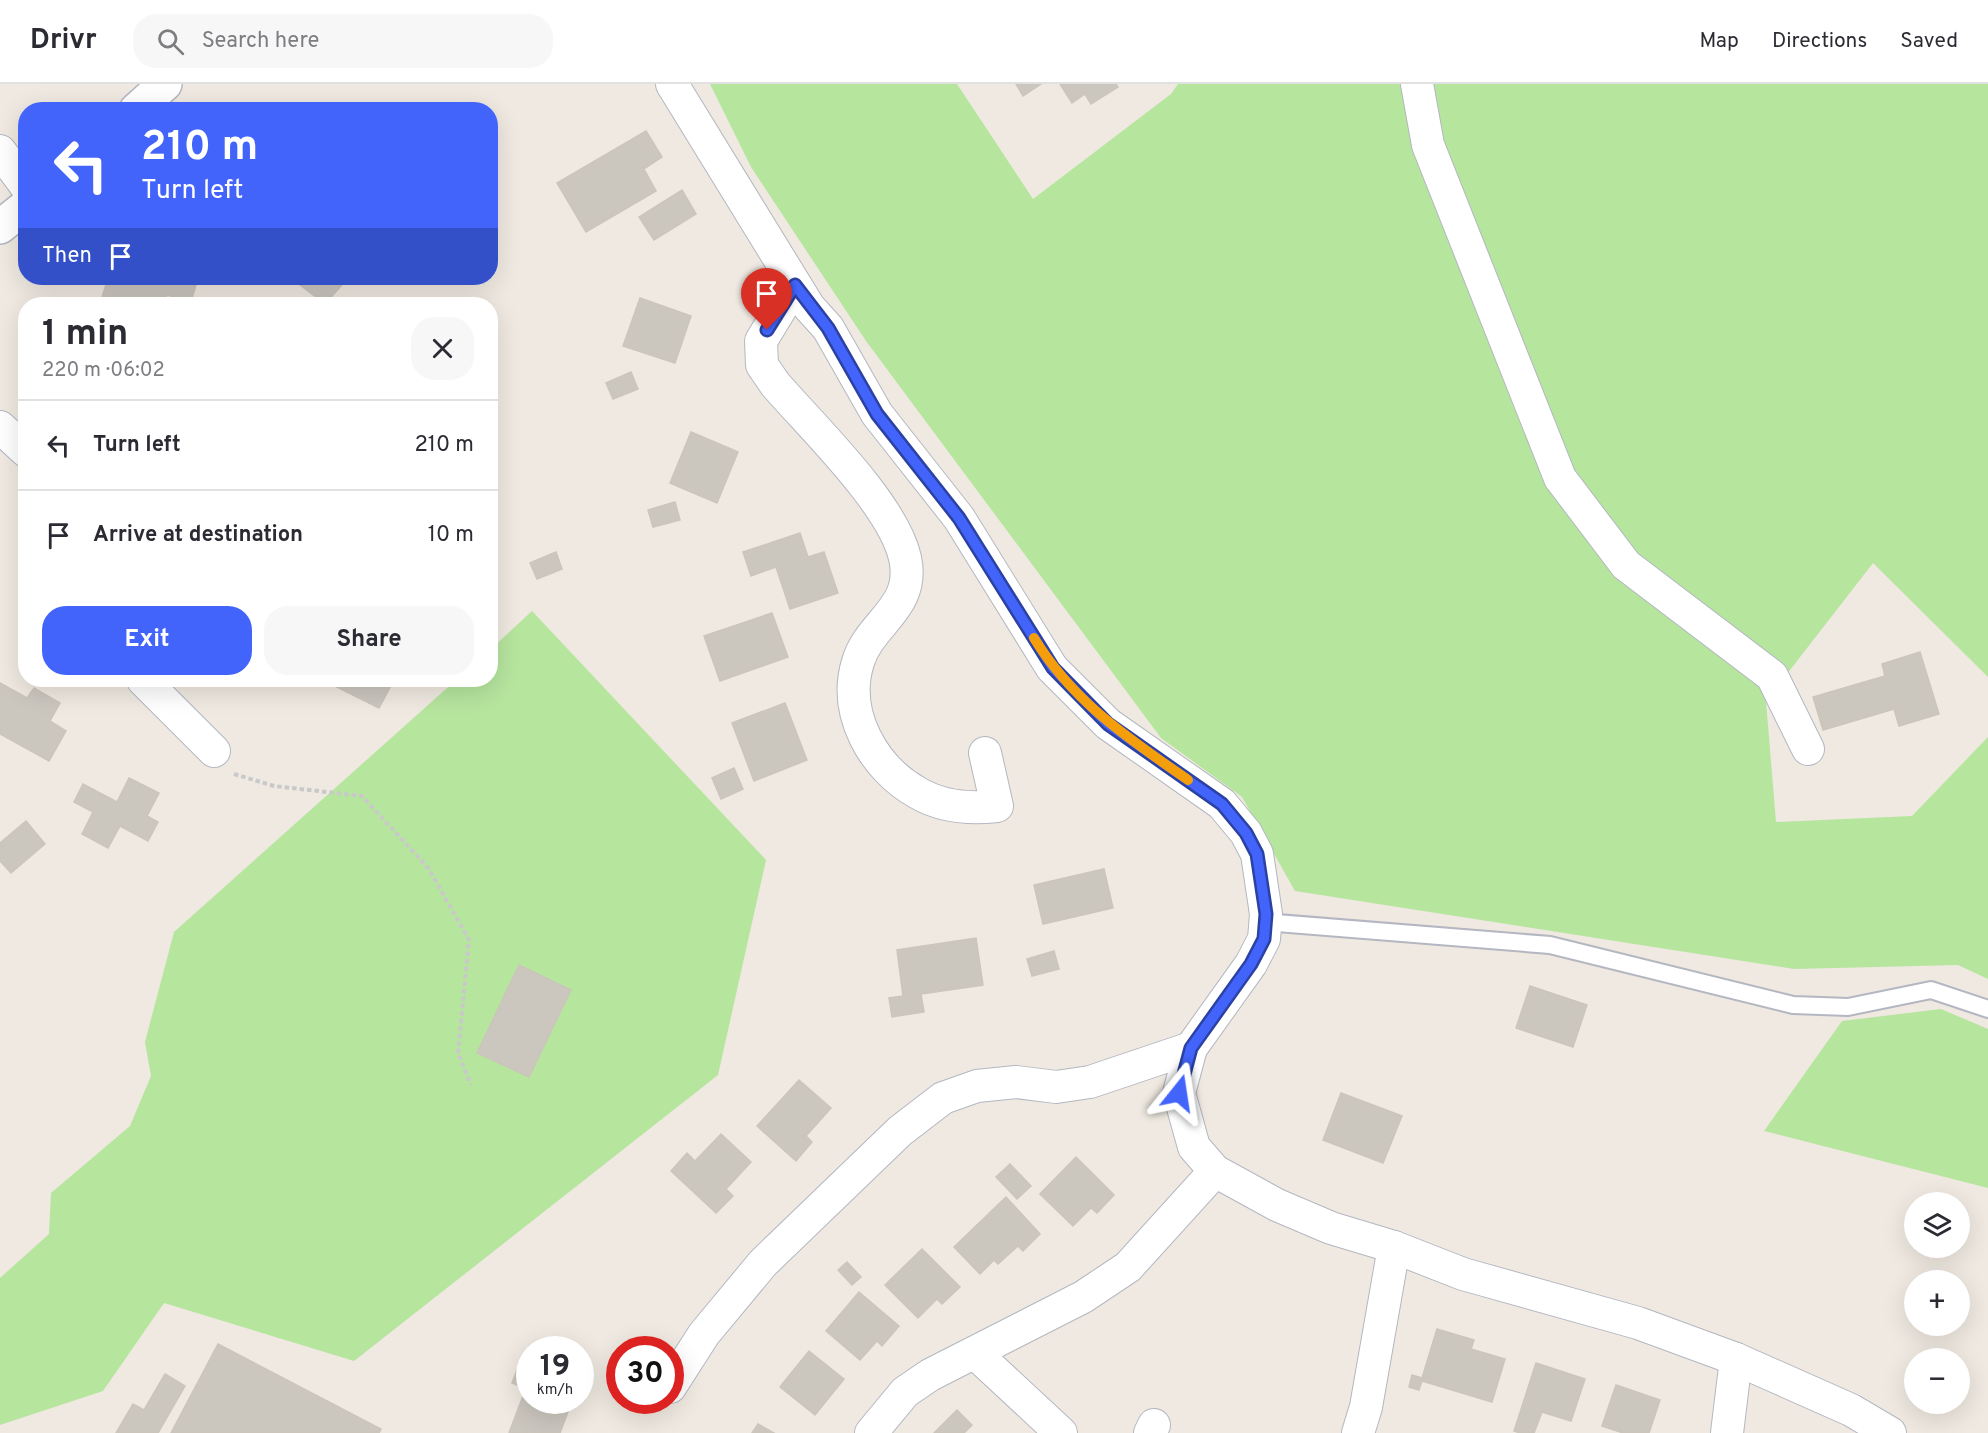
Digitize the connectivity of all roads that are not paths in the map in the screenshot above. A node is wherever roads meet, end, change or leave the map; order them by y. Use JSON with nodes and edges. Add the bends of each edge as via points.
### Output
{"nodes":[{"id":1,"x":165,"y":84,"type":"edge"},
{"id":2,"x":672,"y":84,"type":"edge"},
{"id":3,"x":1417,"y":84,"type":"edge"},
{"id":4,"x":145,"y":102,"type":"edge"},
{"id":5,"x":0,"y":152,"type":"edge"},
{"id":6,"x":18,"y":176,"type":"edge"},
{"id":7,"x":18,"y":212,"type":"edge"},
{"id":8,"x":0,"y":227,"type":"edge"},
{"id":9,"x":795,"y":285,"type":"junction"},
{"id":10,"x":0,"y":427,"type":"edge"},
{"id":11,"x":18,"y":444,"type":"edge"},
{"id":12,"x":150,"y":687,"type":"edge"},
{"id":13,"x":1808,"y":749,"type":"dead end"},
{"id":14,"x":214,"y":751,"type":"road end"},
{"id":15,"x":986,"y":753,"type":"dead end"},
{"id":16,"x":1265,"y":922,"type":"junction"},
{"id":17,"x":1988,"y":1009,"type":"edge"},
{"id":18,"x":1191,"y":1048,"type":"junction"},
{"id":19,"x":1215,"y":1171,"type":"junction"},
{"id":20,"x":1394,"y":1247,"type":"junction"},
{"id":21,"x":975,"y":1353,"type":"junction"},
{"id":22,"x":1736,"y":1359,"type":"junction"},
{"id":23,"x":684,"y":1366,"type":"edge"},
{"id":24,"x":871,"y":1433,"type":"edge"},
{"id":25,"x":1061,"y":1433,"type":"edge"},
{"id":26,"x":1358,"y":1433,"type":"edge"},
{"id":27,"x":1727,"y":1433,"type":"edge"},
{"id":28,"x":1890,"y":1433,"type":"edge"}],
"edges":[{"from":1,"to":4,"type":"street"},
{"from":2,"to":9,"type":"street"},
{"from":3,"to":13,"type":"street","via":[[1428,145],[1560,478],[1626,565],[1772,676]]},
{"from":5,"to":6,"type":"street"},
{"from":7,"to":8,"type":"street"},
{"from":9,"to":15,"type":"street","via":[[761,341],[762,365],[868,490],[894,528],[905,558],[907,586],[895,610],[858,660],[853,685],[856,719],[871,748],[895,776],[918,793],[952,806],[997,806]]},
{"from":9,"to":16,"type":"street","via":[[828,328],[877,414],[959,518],[1053,668],[1108,724],[1222,804],[1246,833],[1257,854]]},
{"from":10,"to":11,"type":"street"},
{"from":12,"to":14,"type":"street"},
{"from":16,"to":17,"type":"lane","via":[[1550,945],[1793,1005],[1848,1007],[1931,990]]},
{"from":16,"to":18,"type":"street","via":[[1264,939],[1251,964]]},
{"from":18,"to":19,"type":"street","via":[[1179,1093],[1194,1147]]},
{"from":18,"to":23,"type":"street","via":[[1090,1082],[1056,1087],[1016,1082],[977,1086],[943,1098],[900,1131],[763,1263],[704,1334]]},
{"from":19,"to":20,"type":"street","via":[[1288,1210]]},
{"from":19,"to":21,"type":"street","via":[[1128,1267],[1083,1297]]},
{"from":20,"to":22,"type":"street","via":[[1463,1274],[1638,1323]]},
{"from":20,"to":26,"type":"street"},
{"from":21,"to":24,"type":"street","via":[[905,1392]]},
{"from":21,"to":25,"type":"street"},
{"from":22,"to":27,"type":"street"},
{"from":22,"to":28,"type":"street","via":[[1851,1410]]}]}
